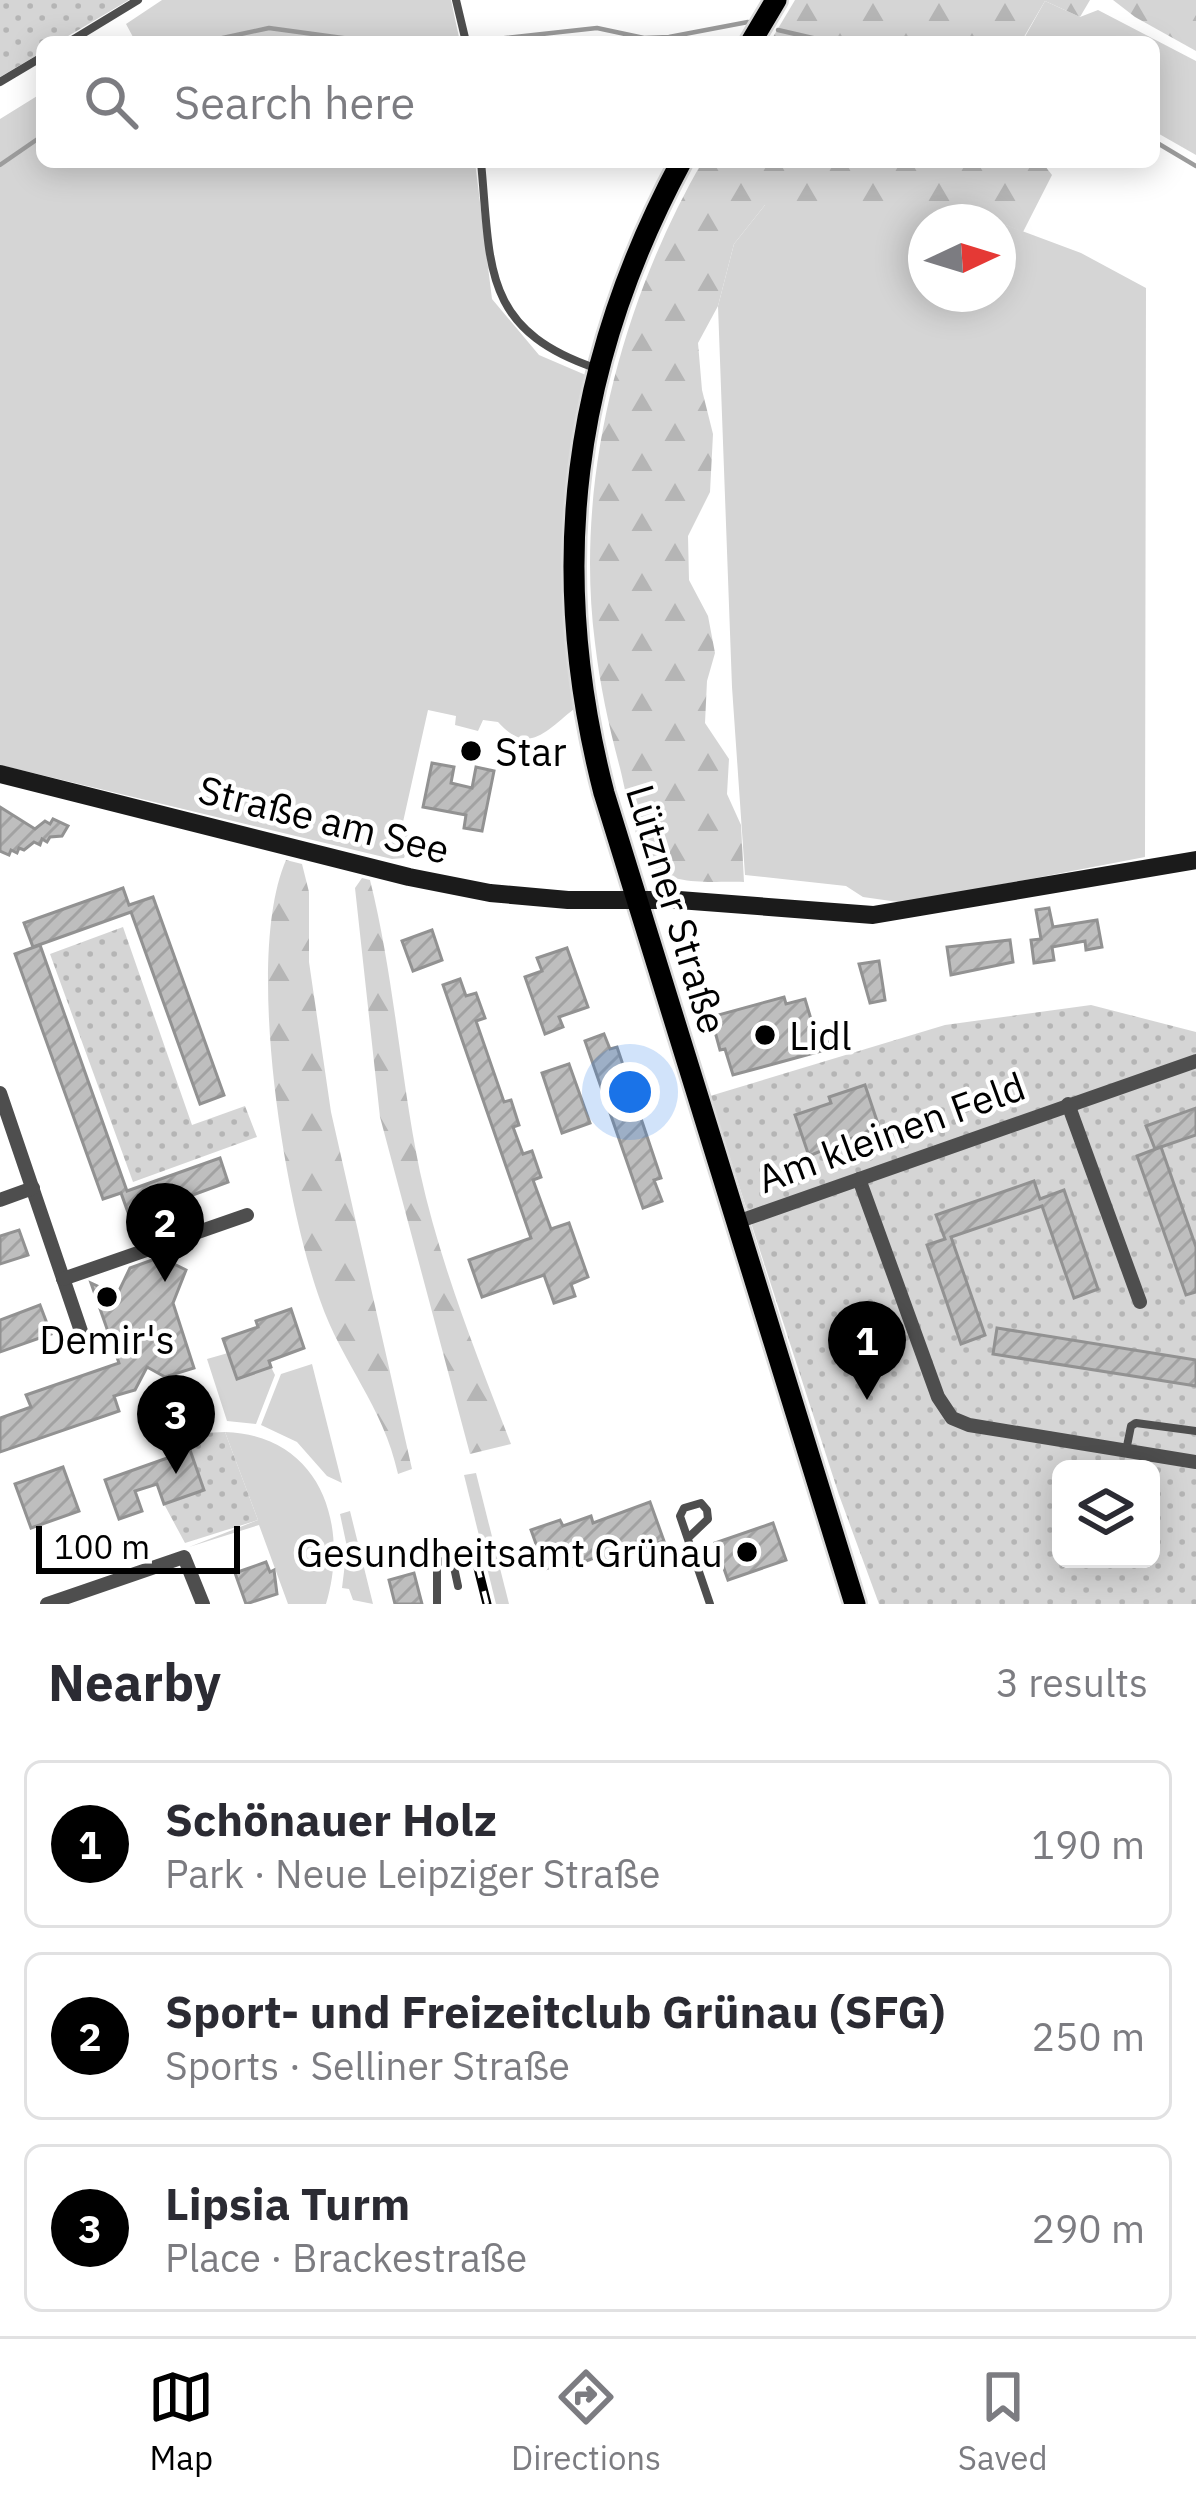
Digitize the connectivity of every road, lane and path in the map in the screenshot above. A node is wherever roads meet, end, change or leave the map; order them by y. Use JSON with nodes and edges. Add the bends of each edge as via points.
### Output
{"nodes":[{"id":1,"x":138,"y":0,"type":"edge"},
{"id":2,"x":456,"y":0,"type":"edge"},
{"id":3,"x":776,"y":0,"type":"edge"},
{"id":4,"x":757,"y":31,"type":"edge"},
{"id":5,"x":79,"y":36,"type":"edge"},
{"id":6,"x":465,"y":36,"type":"edge"},
{"id":7,"x":36,"y":61,"type":"edge"},
{"id":8,"x":0,"y":82,"type":"edge"},
{"id":9,"x":482,"y":168,"type":"edge"},
{"id":10,"x":678,"y":168,"type":"edge"},
{"id":11,"x":596,"y":368,"type":"junction"},
{"id":12,"x":0,"y":774,"type":"edge"},
{"id":13,"x":1196,"y":860,"type":"edge"},
{"id":14,"x":637,"y":901,"type":"junction"},
{"id":15,"x":1196,"y":1060,"type":"edge"},
{"id":16,"x":0,"y":1093,"type":"edge"},
{"id":17,"x":1068,"y":1104,"type":"junction"},
{"id":18,"x":859,"y":1179,"type":"junction"},
{"id":19,"x":33,"y":1188,"type":"junction"},
{"id":20,"x":0,"y":1200,"type":"edge"},
{"id":21,"x":247,"y":1215,"type":"dead end"},
{"id":22,"x":736,"y":1222,"type":"junction"},
{"id":23,"x":63,"y":1279,"type":"junction"},
{"id":24,"x":1140,"y":1302,"type":"dead end"},
{"id":25,"x":83,"y":1337,"type":"dead end"},
{"id":26,"x":1196,"y":1431,"type":"edge"},
{"id":27,"x":1126,"y":1451,"type":"junction"},
{"id":28,"x":1196,"y":1462,"type":"edge"},
{"id":29,"x":688,"y":1538,"type":"junction"},
{"id":30,"x":458,"y":1586,"type":"dead end"},
{"id":31,"x":47,"y":1604,"type":"edge"},
{"id":32,"x":203,"y":1604,"type":"edge"},
{"id":33,"x":437,"y":1604,"type":"edge"},
{"id":34,"x":710,"y":1604,"type":"edge"},
{"id":35,"x":855,"y":1604,"type":"edge"}],
"edges":[{"from":1,"to":5,"type":"lane"},
{"from":2,"to":6,"type":"lane"},
{"from":3,"to":4,"type":"main road"},
{"from":7,"to":8,"type":"lane"},
{"from":9,"to":11,"type":"lane","via":[[495,285],[511,315],[537,343]]},
{"from":10,"to":11,"type":"main road","name":"Lützner Straße","via":[[648,223]]},
{"from":11,"to":14,"type":"main road","name":"Lützner Straße","via":[[576,506],[576,627],[593,752]]},
{"from":12,"to":14,"type":"main road","name":"Straße am See","via":[[470,889]]},
{"from":13,"to":14,"type":"main road","name":"Straße am See","via":[[873,915]]},
{"from":14,"to":22,"type":"main road","name":"Lützner Straße"},
{"from":15,"to":17,"type":"street","name":"Am kleinen Feld"},
{"from":16,"to":19,"type":"street"},
{"from":17,"to":18,"type":"street","name":"Am kleinen Feld"},
{"from":17,"to":24,"type":"street","name":"Am kleinen Feld"},
{"from":18,"to":22,"type":"street","name":"Am kleinen Feld"},
{"from":18,"to":27,"type":"street","via":[[944,1410],[969,1425]]},
{"from":19,"to":20,"type":"street"},
{"from":19,"to":23,"type":"street"},
{"from":21,"to":23,"type":"street"},
{"from":22,"to":35,"type":"main road","name":"Lützner Straße"},
{"from":23,"to":25,"type":"street"},
{"from":26,"to":27,"type":"lane","via":[[1136,1423]]},
{"from":27,"to":28,"type":"street"},
{"from":29,"to":29,"type":"lane","via":[[680,1516],[700,1503],[708,1520]]},
{"from":29,"to":34,"type":"lane"},
{"from":30,"to":33,"type":"lane","via":[[452,1558],[437,1564]]},
{"from":31,"to":32,"type":"street","via":[[184,1552]]}]}
